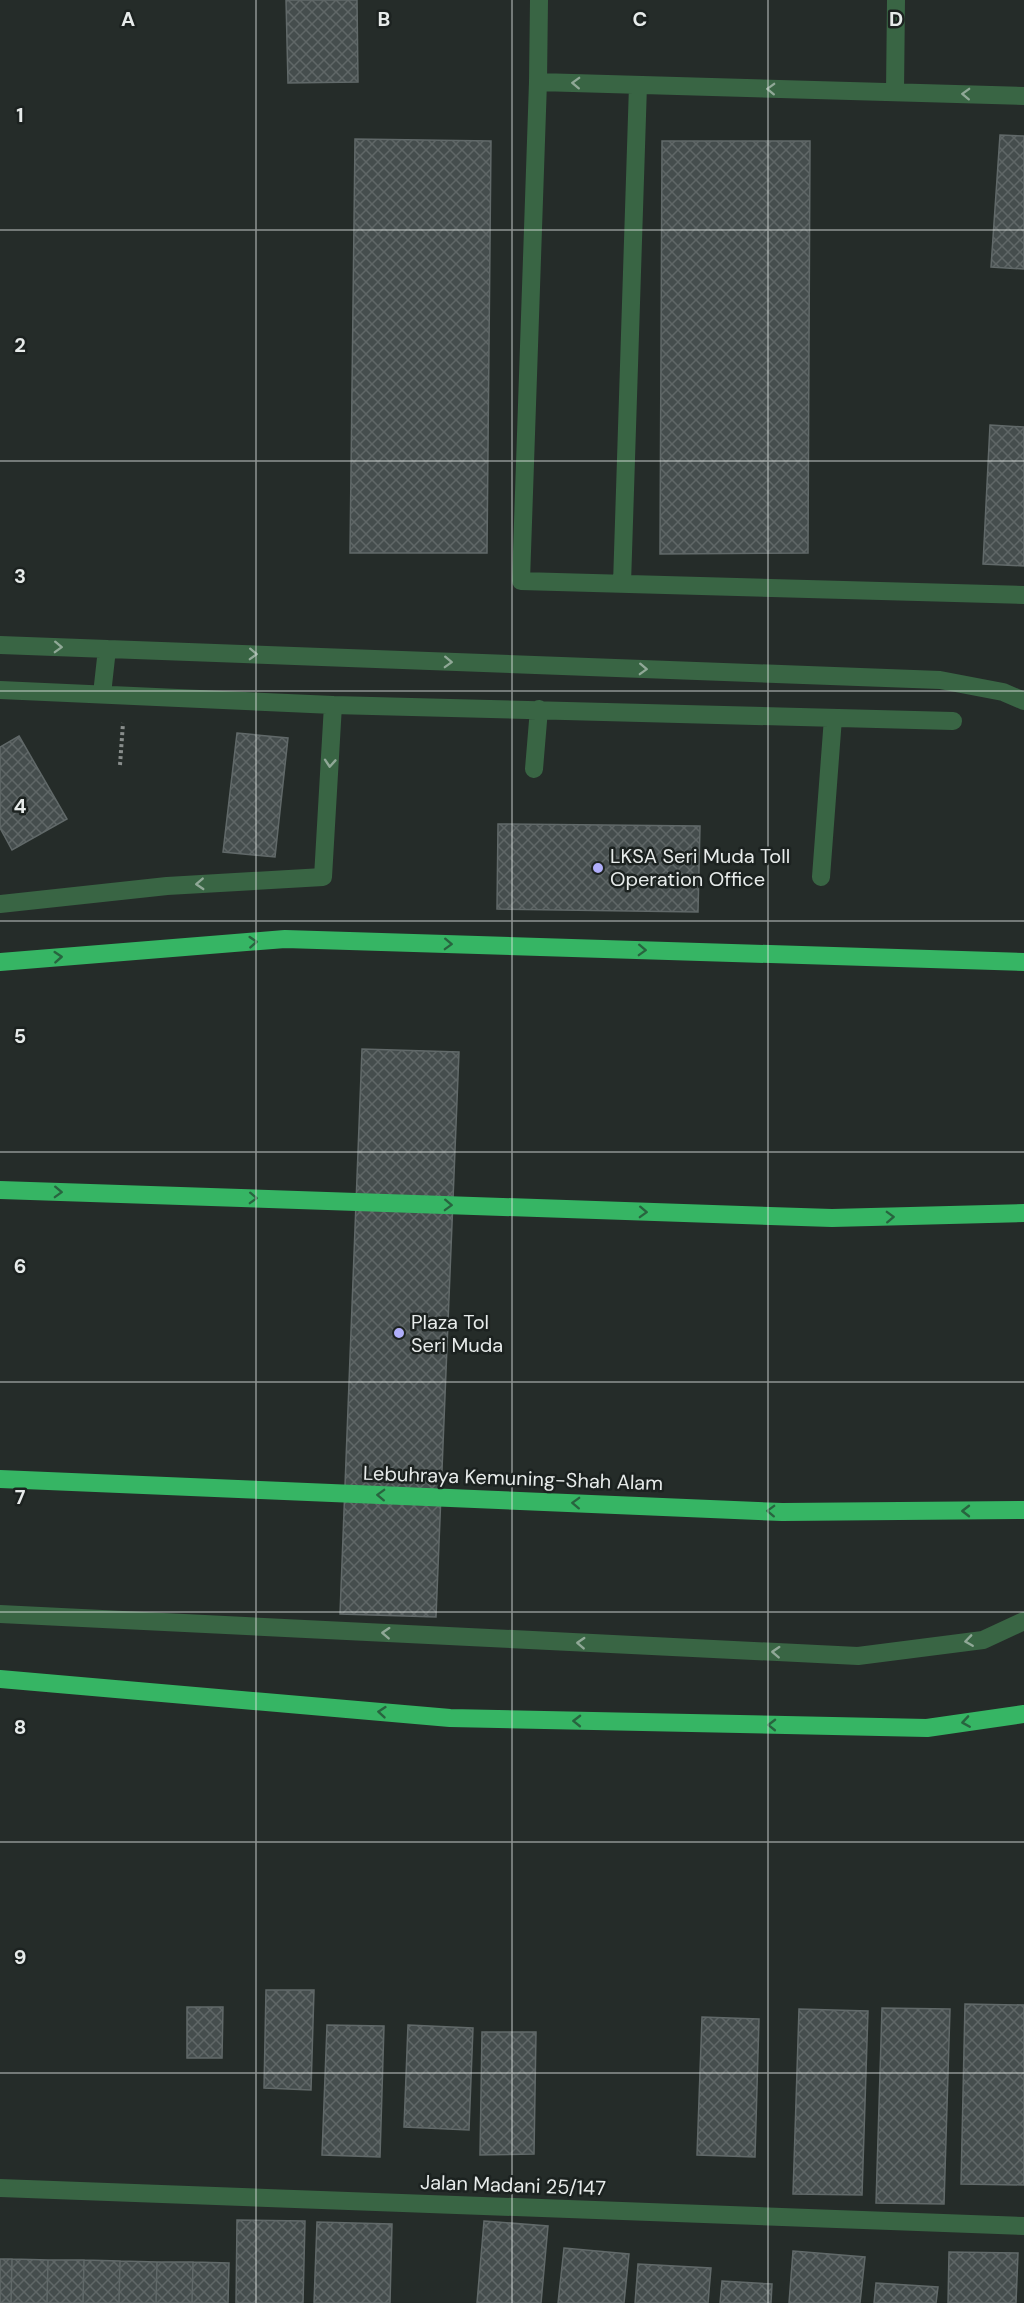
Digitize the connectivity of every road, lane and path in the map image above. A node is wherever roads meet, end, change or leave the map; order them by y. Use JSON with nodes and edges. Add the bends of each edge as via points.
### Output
{"nodes":[{"id":1,"x":539,"y":0,"type":"edge"},
{"id":2,"x":896,"y":0,"type":"edge"},
{"id":3,"x":538,"y":82,"type":"junction"},
{"id":4,"x":638,"y":85,"type":"junction"},
{"id":5,"x":895,"y":92,"type":"junction"},
{"id":6,"x":1024,"y":96,"type":"edge"},
{"id":7,"x":622,"y":584,"type":"junction"},
{"id":8,"x":1024,"y":595,"type":"edge"},
{"id":9,"x":0,"y":645,"type":"edge"},
{"id":10,"x":107,"y":649,"type":"junction"},
{"id":11,"x":0,"y":690,"type":"edge"},
{"id":12,"x":102,"y":694,"type":"junction"},
{"id":13,"x":126,"y":696,"type":"junction"},
{"id":14,"x":1024,"y":701,"type":"edge"},
{"id":15,"x":333,"y":705,"type":"junction"},
{"id":16,"x":538,"y":709,"type":"junction"},
{"id":17,"x":833,"y":718,"type":"junction"},
{"id":18,"x":953,"y":721,"type":"dead end"},
{"id":19,"x":120,"y":765,"type":"dead end"},
{"id":20,"x":534,"y":769,"type":"dead end"},
{"id":21,"x":821,"y":877,"type":"dead end"},
{"id":22,"x":0,"y":904,"type":"edge"},
{"id":23,"x":0,"y":962,"type":"edge"},
{"id":24,"x":1024,"y":962,"type":"edge"},
{"id":25,"x":0,"y":1190,"type":"edge"},
{"id":26,"x":1024,"y":1213,"type":"edge"},
{"id":27,"x":0,"y":1479,"type":"edge"},
{"id":28,"x":1024,"y":1510,"type":"edge"},
{"id":29,"x":0,"y":1614,"type":"edge"},
{"id":30,"x":1024,"y":1622,"type":"edge"},
{"id":31,"x":0,"y":1679,"type":"edge"},
{"id":32,"x":1024,"y":1714,"type":"edge"},
{"id":33,"x":0,"y":2188,"type":"edge"},
{"id":34,"x":1024,"y":2226,"type":"edge"}],
"edges":[{"from":1,"to":3,"type":"street"},
{"from":2,"to":5,"type":"street"},
{"from":4,"to":3,"type":"street","one_way":true},
{"from":3,"to":7,"type":"street","via":[[521,581]]},
{"from":5,"to":4,"type":"street","one_way":true},
{"from":4,"to":7,"type":"street"},
{"from":6,"to":5,"type":"street","one_way":true},
{"from":7,"to":8,"type":"street"},
{"from":9,"to":10,"type":"street","one_way":true},
{"from":10,"to":12,"type":"street"},
{"from":10,"to":14,"type":"street","one_way":true,"via":[[940,680],[1003,692]]},
{"from":11,"to":12,"type":"street"},
{"from":12,"to":13,"type":"street"},
{"from":13,"to":15,"type":"street"},
{"from":13,"to":19,"type":"path"},
{"from":15,"to":16,"type":"street"},
{"from":15,"to":22,"type":"street","one_way":true,"via":[[322,877],[167,886]]},
{"from":16,"to":17,"type":"street"},
{"from":16,"to":20,"type":"street"},
{"from":17,"to":18,"type":"street"},
{"from":17,"to":21,"type":"street"},
{"from":23,"to":24,"type":"highway","one_way":true,"via":[[285,939]]},
{"from":25,"to":26,"type":"highway","one_way":true,"via":[[832,1218]]},
{"from":28,"to":27,"type":"highway","name":"Lebuhraya Kemuning-Shah Alam","one_way":true,"via":[[782,1512]]},
{"from":30,"to":29,"type":"street","one_way":true,"via":[[983,1640],[858,1656]]},
{"from":32,"to":31,"type":"highway","one_way":true,"via":[[927,1728],[450,1718]]},
{"from":33,"to":34,"type":"street","name":"Jalan Madani 25/147"}]}
